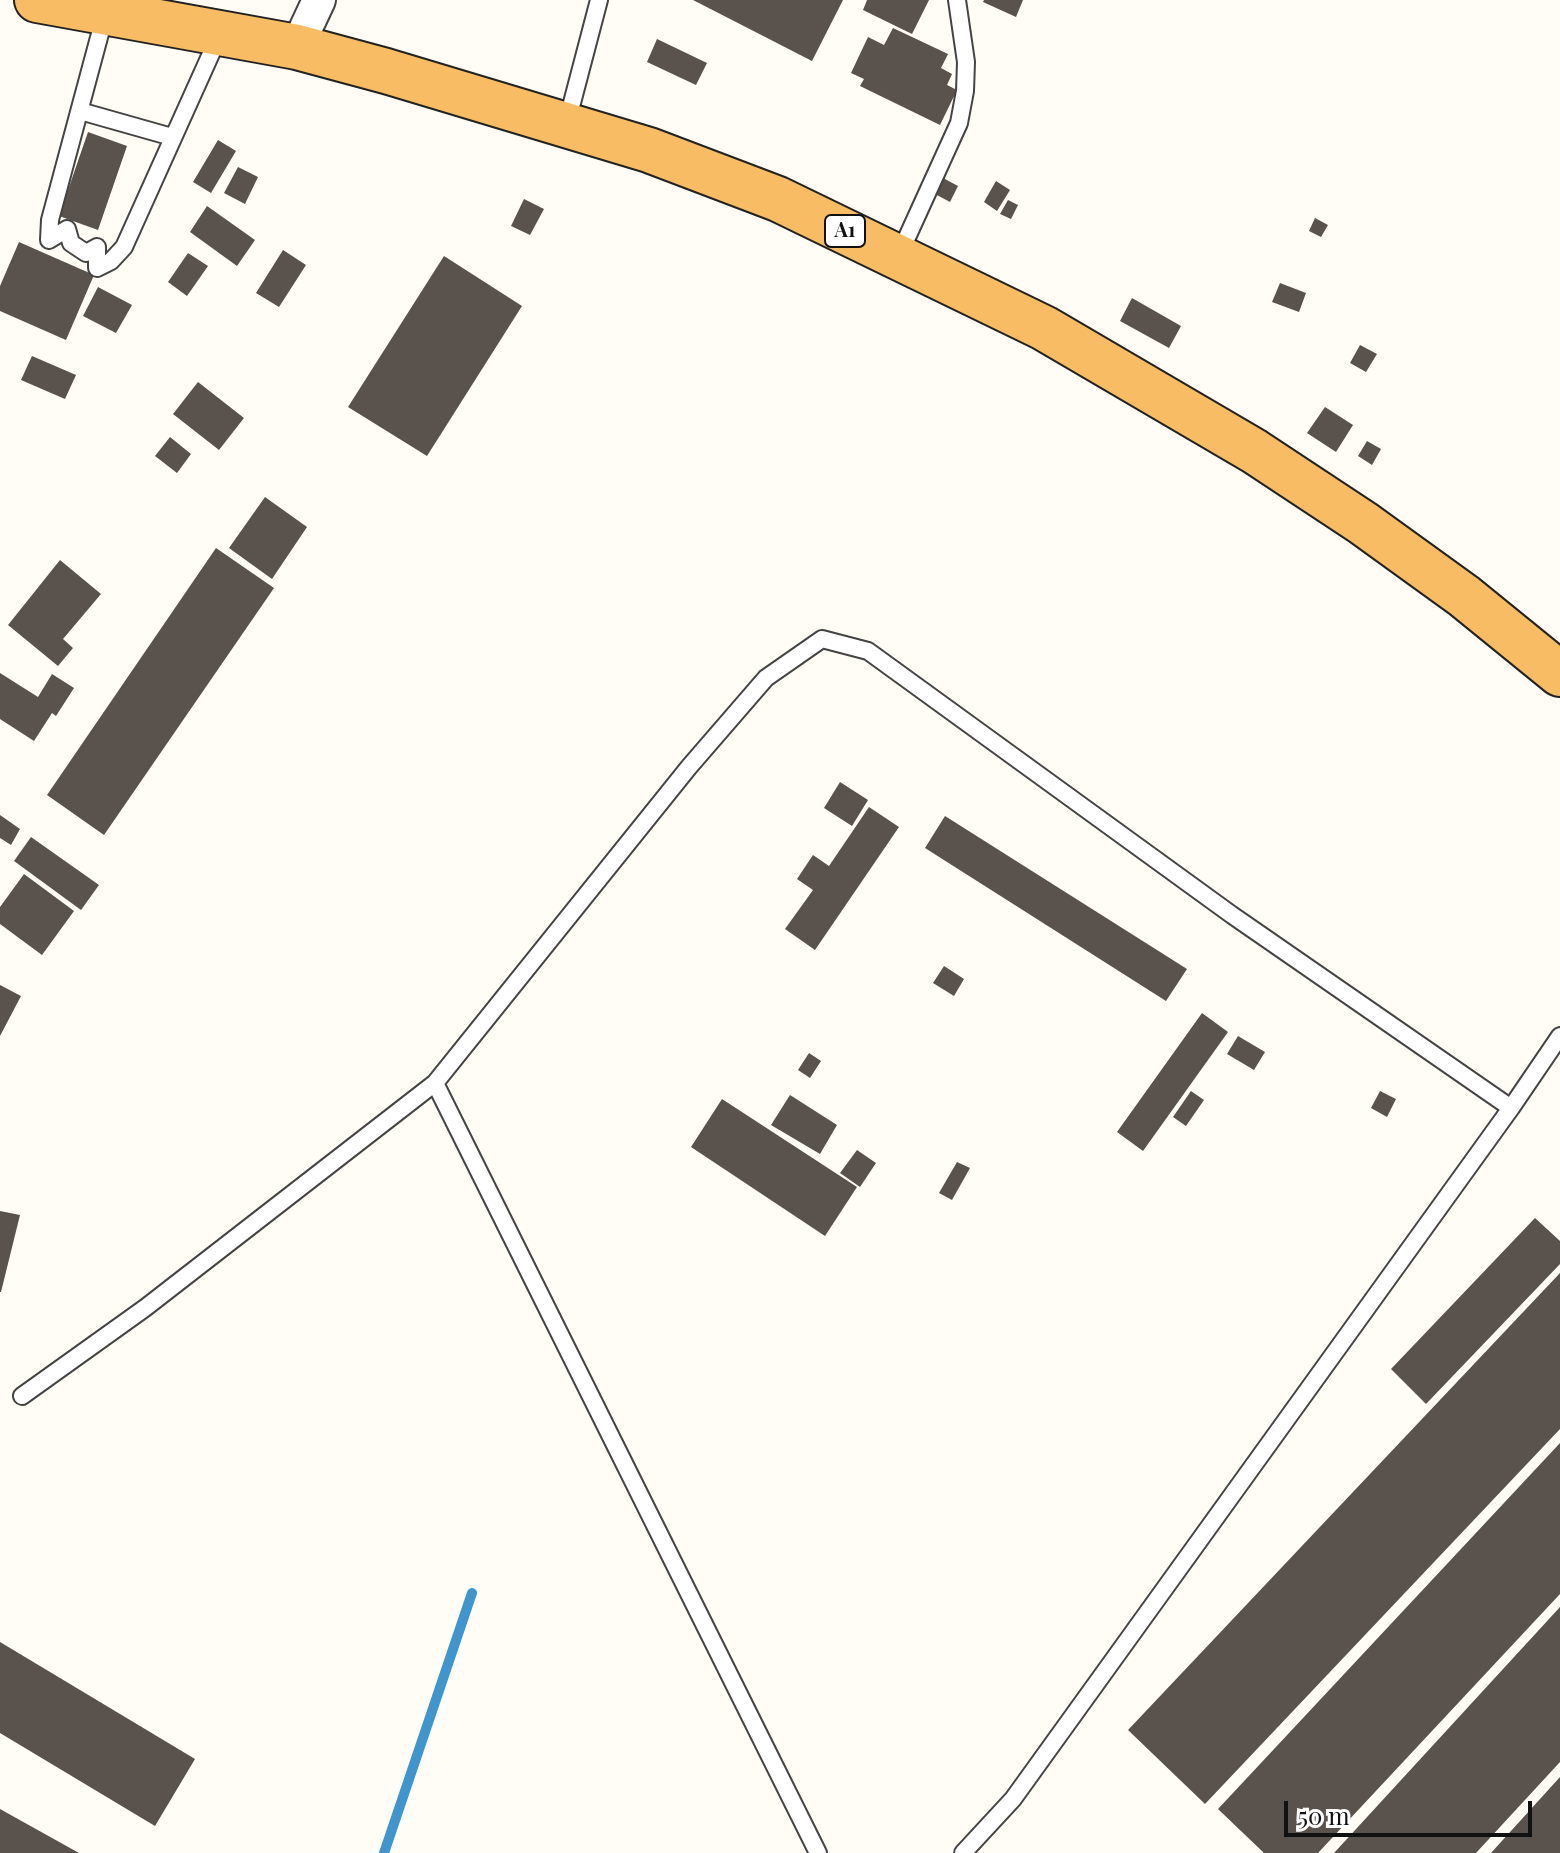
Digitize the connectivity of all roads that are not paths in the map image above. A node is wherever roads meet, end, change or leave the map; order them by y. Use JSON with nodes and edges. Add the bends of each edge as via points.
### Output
{"nodes":[{"id":1,"x":37,"y":0,"type":"edge"},
{"id":2,"x":319,"y":0,"type":"edge"},
{"id":3,"x":599,"y":0,"type":"edge"},
{"id":4,"x":957,"y":0,"type":"edge"},
{"id":5,"x":106,"y":13,"type":"junction"},
{"id":6,"x":221,"y":32,"type":"junction"},
{"id":7,"x":297,"y":47,"type":"junction"},
{"id":8,"x":80,"y":111,"type":"junction"},
{"id":9,"x":567,"y":124,"type":"junction"},
{"id":10,"x":172,"y":137,"type":"junction"},
{"id":11,"x":898,"y":256,"type":"junction"},
{"id":12,"x":1560,"y":674,"type":"edge"},
{"id":13,"x":1560,"y":1036,"type":"edge"},
{"id":14,"x":435,"y":1083,"type":"junction"},
{"id":15,"x":1511,"y":1108,"type":"junction"},
{"id":16,"x":22,"y":1396,"type":"dead end"},
{"id":17,"x":818,"y":1853,"type":"edge"},
{"id":18,"x":963,"y":1853,"type":"edge"}],
"edges":[{"from":1,"to":5,"type":"highway","number":"A1"},
{"from":2,"to":7,"type":"street"},
{"from":3,"to":9,"type":"lane"},
{"from":4,"to":11,"type":"lane","via":[[966,62],[959,123]]},
{"from":5,"to":6,"type":"highway","number":"A1"},
{"from":5,"to":8,"type":"lane"},
{"from":6,"to":7,"type":"highway","number":"A1"},
{"from":6,"to":10,"type":"lane"},
{"from":7,"to":9,"type":"highway","number":"A1"},
{"from":8,"to":10,"type":"lane"},
{"from":8,"to":10,"type":"lane","via":[[49,240],[67,229],[71,243],[86,253],[97,247],[97,268],[124,247]]},
{"from":9,"to":11,"type":"highway","number":"A1","via":[[778,199]]},
{"from":11,"to":12,"type":"highway","number":"A1","via":[[1044,328],[1254,451],[1464,596]]},
{"from":13,"to":15,"type":"lane"},
{"from":14,"to":15,"type":"lane","via":[[737,711],[766,678],[822,639],[868,651],[1232,915]]},
{"from":14,"to":16,"type":"lane","via":[[145,1308]]},
{"from":14,"to":17,"type":"lane"},
{"from":15,"to":18,"type":"lane","via":[[1013,1799]]}]}
